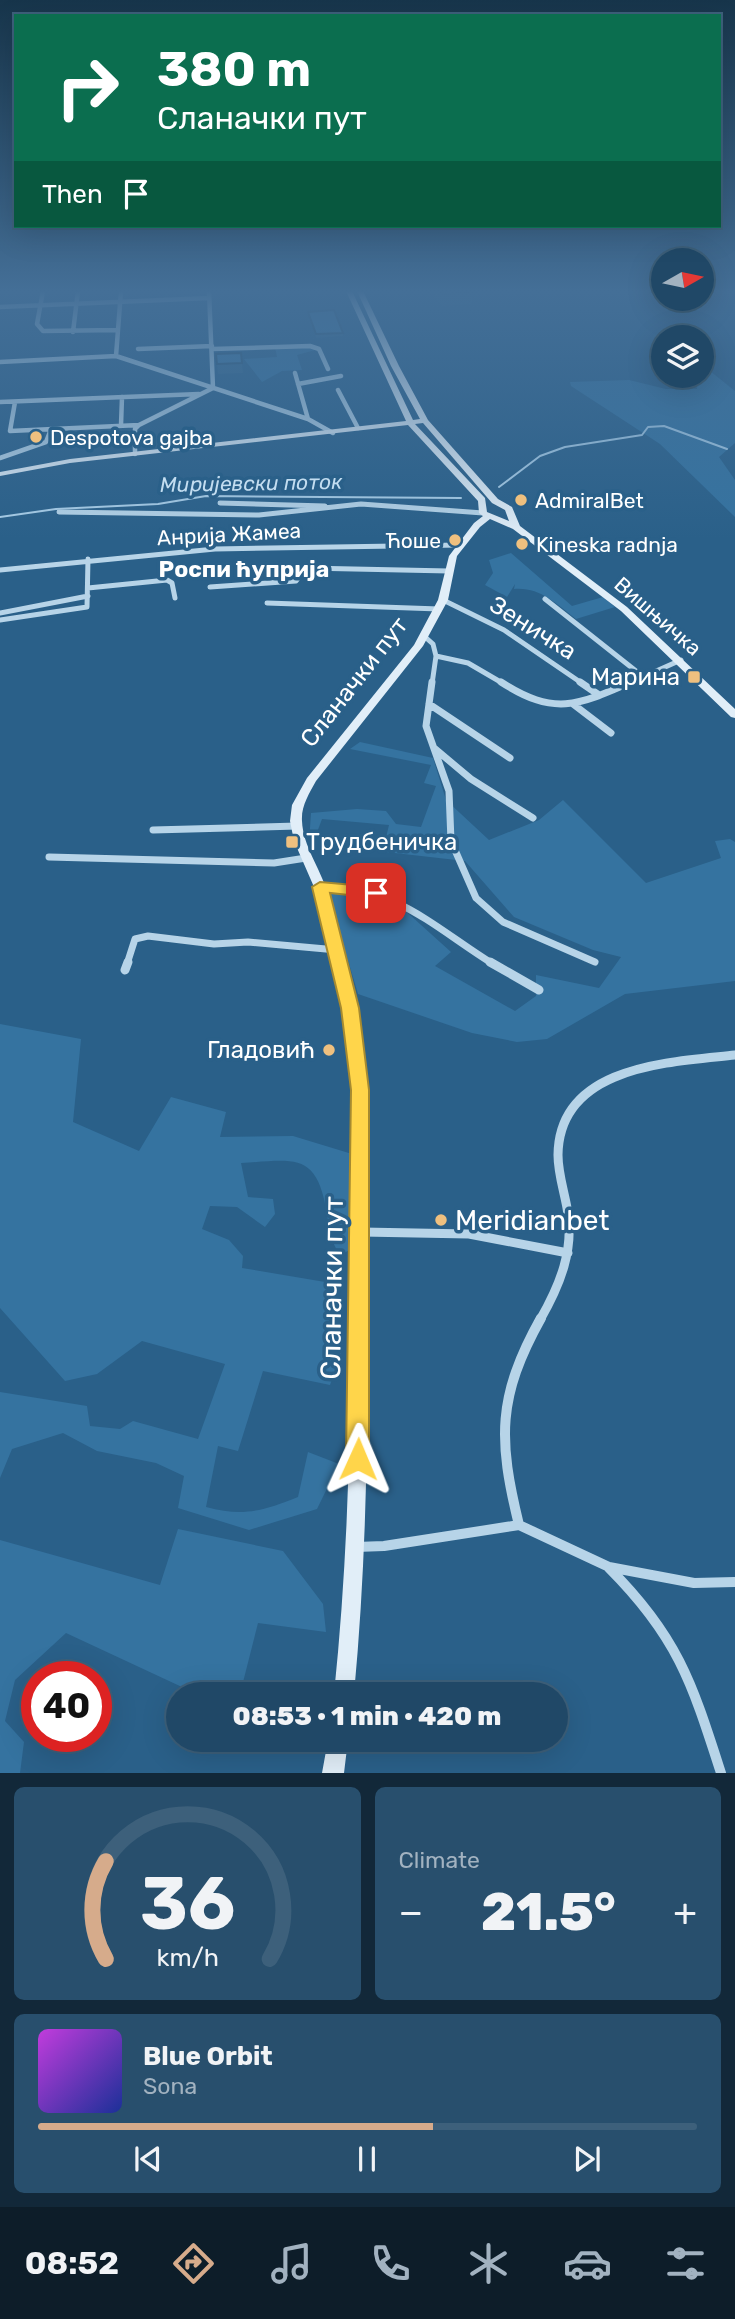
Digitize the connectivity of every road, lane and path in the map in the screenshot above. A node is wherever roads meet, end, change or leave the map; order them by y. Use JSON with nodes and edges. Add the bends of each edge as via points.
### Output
{"nodes":[{"id":1,"x":295,"y":373,"type":"dead end"},
{"id":2,"x":170,"y":374,"type":"edge"},
{"id":3,"x":213,"y":374,"type":"edge"},
{"id":4,"x":387,"y":374,"type":"edge"},
{"id":5,"x":401,"y":374,"type":"edge"},
{"id":6,"x":341,"y":376,"type":"dead end"},
{"id":7,"x":298,"y":384,"type":"junction"},
{"id":8,"x":213,"y":388,"type":"junction"},
{"id":9,"x":338,"y":390,"type":"dead end"},
{"id":10,"x":202,"y":393,"type":"junction"},
{"id":11,"x":122,"y":397,"type":"junction"},
{"id":12,"x":0,"y":402,"type":"edge"},
{"id":13,"x":15,"y":402,"type":"junction"},
{"id":14,"x":308,"y":419,"type":"junction"},
{"id":15,"x":426,"y":423,"type":"junction"},
{"id":16,"x":121,"y":425,"type":"junction"},
{"id":17,"x":139,"y":425,"type":"junction"},
{"id":18,"x":411,"y":425,"type":"junction"},
{"id":19,"x":358,"y":428,"type":"junction"},
{"id":20,"x":51,"y":429,"type":"junction"},
{"id":21,"x":333,"y":433,"type":"junction"},
{"id":22,"x":135,"y":454,"type":"junction"},
{"id":23,"x":0,"y":458,"type":"edge"},
{"id":24,"x":0,"y":474,"type":"edge"},
{"id":25,"x":220,"y":503,"type":"dead end"},
{"id":26,"x":332,"y":507,"type":"junction"},
{"id":27,"x":507,"y":510,"type":"junction"},
{"id":28,"x":60,"y":512,"type":"dead end"},
{"id":29,"x":487,"y":514,"type":"junction"},
{"id":30,"x":516,"y":527,"type":"junction"},
{"id":31,"x":460,"y":545,"type":"junction"},
{"id":32,"x":88,"y":559,"type":"junction"},
{"id":33,"x":0,"y":570,"type":"edge"},
{"id":34,"x":449,"y":571,"type":"junction"},
{"id":35,"x":210,"y":587,"type":"dead end"},
{"id":36,"x":88,"y":588,"type":"junction"},
{"id":37,"x":88,"y":596,"type":"junction"},
{"id":38,"x":175,"y":598,"type":"dead end"},
{"id":39,"x":545,"y":599,"type":"dead end"},
{"id":40,"x":267,"y":603,"type":"dead end"},
{"id":41,"x":441,"y":605,"type":"junction"},
{"id":42,"x":0,"y":613,"type":"edge"},
{"id":43,"x":0,"y":620,"type":"edge"},
{"id":44,"x":424,"y":636,"type":"junction"},
{"id":45,"x":436,"y":656,"type":"junction"},
{"id":46,"x":681,"y":660,"type":"junction"},
{"id":47,"x":642,"y":675,"type":"junction"},
{"id":48,"x":599,"y":695,"type":"junction"},
{"id":49,"x":429,"y":704,"type":"junction"},
{"id":50,"x":573,"y":704,"type":"junction"},
{"id":51,"x":735,"y":715,"type":"edge"},
{"id":52,"x":611,"y":733,"type":"dead end"},
{"id":53,"x":433,"y":747,"type":"junction"},
{"id":54,"x":510,"y":758,"type":"dead end"},
{"id":55,"x":533,"y":818,"type":"dead end"},
{"id":56,"x":296,"y":826,"type":"junction"},
{"id":57,"x":153,"y":830,"type":"dead end"},
{"id":58,"x":49,"y":857,"type":"dead end"},
{"id":59,"x":306,"y":858,"type":"junction"},
{"id":60,"x":320,"y":887,"type":"junction"},
{"id":61,"x":337,"y":950,"type":"junction"},
{"id":62,"x":594,"y":962,"type":"dead end"},
{"id":63,"x":125,"y":970,"type":"dead end"},
{"id":64,"x":539,"y":990,"type":"dead end"},
{"id":65,"x":735,"y":1055,"type":"edge"},
{"id":66,"x":362,"y":1232,"type":"junction"},
{"id":67,"x":568,"y":1253,"type":"junction"},
{"id":68,"x":519,"y":1525,"type":"junction"},
{"id":69,"x":355,"y":1547,"type":"junction"},
{"id":70,"x":609,"y":1567,"type":"junction"},
{"id":71,"x":735,"y":1582,"type":"edge"},
{"id":72,"x":345,"y":1682,"type":"edge"},
{"id":73,"x":336,"y":1752,"type":"edge"},
{"id":74,"x":333,"y":1773,"type":"edge"},
{"id":75,"x":721,"y":1773,"type":"edge"}],
"edges":[{"from":1,"to":7,"type":"street"},
{"from":2,"to":8,"type":"street"},
{"from":3,"to":8,"type":"street"},
{"from":4,"to":18,"type":"street"},
{"from":5,"to":15,"type":"street","name":"Вишњичка"},
{"from":6,"to":7,"type":"street"},
{"from":7,"to":14,"type":"street"},
{"from":8,"to":10,"type":"street"},
{"from":8,"to":14,"type":"street"},
{"from":9,"to":19,"type":"street"},
{"from":10,"to":11,"type":"street"},
{"from":10,"to":17,"type":"street"},
{"from":11,"to":13,"type":"street"},
{"from":11,"to":16,"type":"street"},
{"from":12,"to":13,"type":"street"},
{"from":13,"to":20,"type":"street","via":[[10,431]]},
{"from":14,"to":21,"type":"street"},
{"from":15,"to":18,"type":"street"},
{"from":15,"to":27,"type":"street","name":"Вишњичка"},
{"from":16,"to":17,"type":"street"},
{"from":16,"to":20,"type":"street"},
{"from":17,"to":22,"type":"street"},
{"from":18,"to":19,"type":"street"},
{"from":18,"to":21,"type":"main road"},
{"from":18,"to":29,"type":"street","via":[[484,502]]},
{"from":19,"to":21,"type":"street"},
{"from":20,"to":23,"type":"street","via":[[48,442]]},
{"from":21,"to":22,"type":"street"},
{"from":22,"to":24,"type":"main road"},
{"from":25,"to":26,"type":"street"},
{"from":26,"to":28,"type":"street","via":[[235,515]]},
{"from":26,"to":29,"type":"street","via":[[367,505]]},
{"from":27,"to":29,"type":"street"},
{"from":27,"to":29,"type":"street"},
{"from":27,"to":30,"type":"street","name":"Вишњичка"},
{"from":29,"to":30,"type":"street","name":"Вишњичка"},
{"from":29,"to":31,"type":"street","name":"Сланачки пут"},
{"from":30,"to":46,"type":"street","name":"Вишњичка","via":[[624,609]]},
{"from":31,"to":32,"type":"street","name":"Анрија Жамеа","via":[[250,547]]},
{"from":31,"to":34,"type":"street","name":"Сланачки пут"},
{"from":32,"to":33,"type":"street","name":"Анрија Жамеа"},
{"from":32,"to":36,"type":"street"},
{"from":34,"to":35,"type":"street","via":[[306,568],[296,581]]},
{"from":34,"to":41,"type":"street","name":"Сланачки пут"},
{"from":36,"to":37,"type":"street"},
{"from":36,"to":38,"type":"street","via":[[167,580]]},
{"from":37,"to":42,"type":"street"},
{"from":37,"to":43,"type":"street","via":[[86,608]]},
{"from":39,"to":47,"type":"street"},
{"from":40,"to":41,"type":"street"},
{"from":41,"to":44,"type":"street","name":"Сланачки пут"},
{"from":41,"to":48,"type":"street","name":"Зеничка","via":[[504,630]]},
{"from":44,"to":45,"type":"street","via":[[433,644]]},
{"from":44,"to":56,"type":"street","name":"Сланачки пут","via":[[304,791]]},
{"from":45,"to":49,"type":"street"},
{"from":45,"to":50,"type":"street","via":[[473,664],[542,703]]},
{"from":46,"to":47,"type":"street"},
{"from":46,"to":51,"type":"street","name":"Вишњичка"},
{"from":47,"to":48,"type":"street"},
{"from":48,"to":50,"type":"street"},
{"from":49,"to":53,"type":"street","via":[[426,726]]},
{"from":49,"to":54,"type":"street"},
{"from":50,"to":52,"type":"street"},
{"from":53,"to":55,"type":"street","via":[[471,779]]},
{"from":53,"to":62,"type":"street","via":[[449,791],[451,841],[476,898],[503,922]]},
{"from":56,"to":57,"type":"street"},
{"from":56,"to":59,"type":"street","name":"Сланачки пут"},
{"from":58,"to":59,"type":"street","via":[[274,863]]},
{"from":59,"to":60,"type":"street","name":"Сланачки пут"},
{"from":60,"to":61,"type":"street","name":"Сланачки пут"},
{"from":60,"to":64,"type":"street","via":[[376,893],[404,904]]},
{"from":61,"to":63,"type":"street","via":[[148,936],[135,939]]},
{"from":61,"to":66,"type":"street","name":"Сланачки пут","via":[[359,1071]]},
{"from":65,"to":67,"type":"street","via":[[632,1070],[584,1097],[564,1126],[557,1154],[558,1175],[571,1218]]},
{"from":66,"to":67,"type":"street","via":[[469,1234]]},
{"from":66,"to":69,"type":"main road","name":"Сланачки пут"},
{"from":67,"to":68,"type":"street","via":[[556,1291],[522,1352],[506,1396],[503,1453]]},
{"from":68,"to":69,"type":"street"},
{"from":68,"to":70,"type":"street"},
{"from":69,"to":72,"type":"street","name":"Сланачки пут"},
{"from":70,"to":71,"type":"street","via":[[694,1583]]},
{"from":70,"to":75,"type":"street","via":[[651,1612],[676,1652],[694,1689]]},
{"from":73,"to":74,"type":"street"}]}
